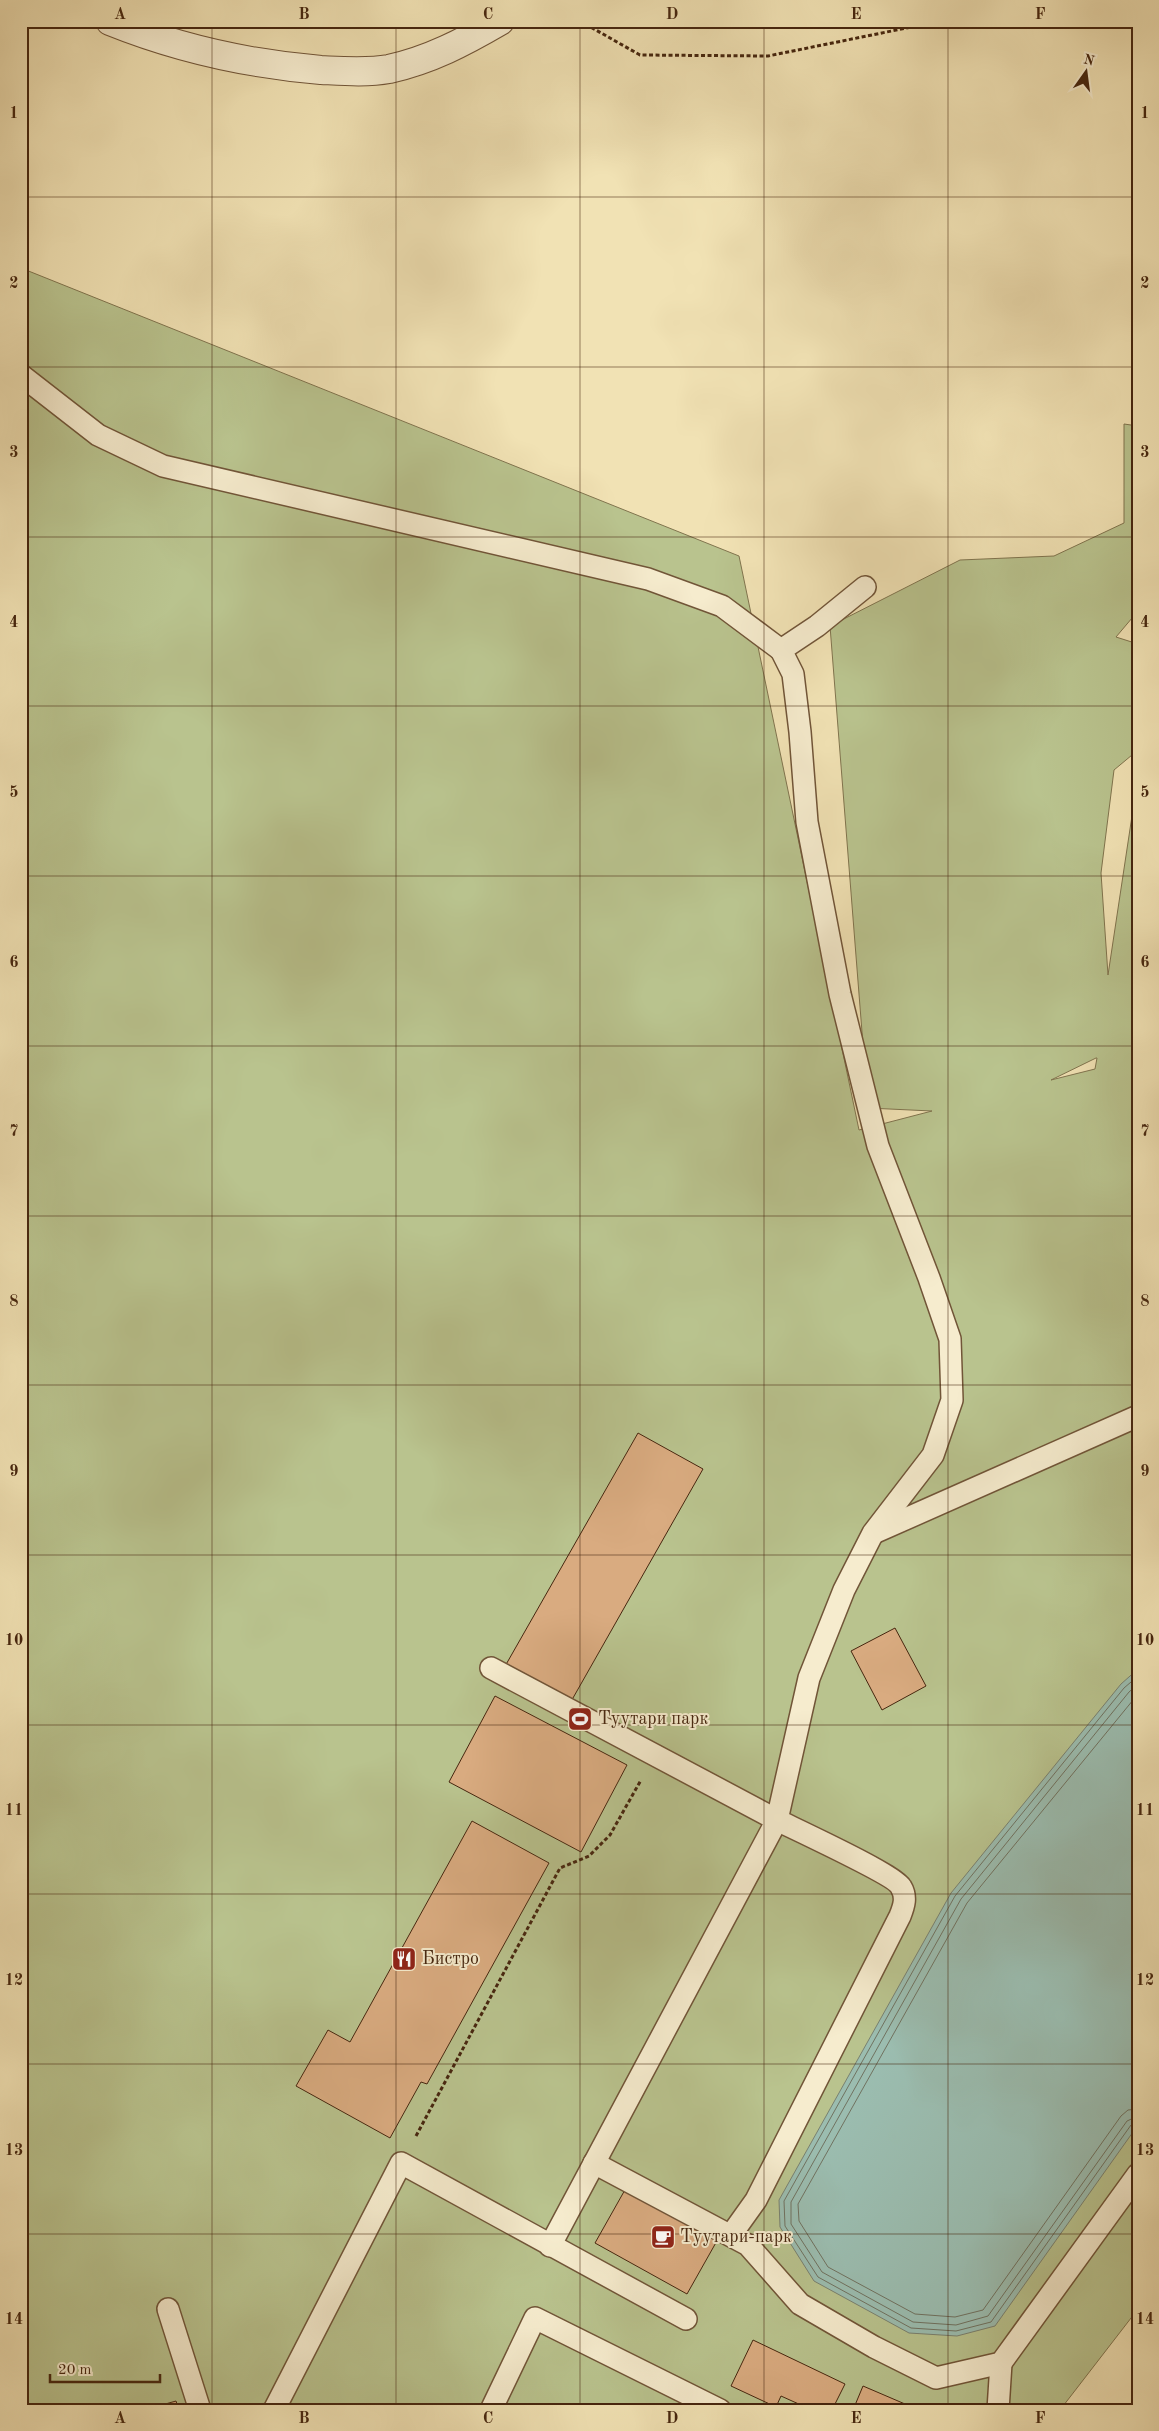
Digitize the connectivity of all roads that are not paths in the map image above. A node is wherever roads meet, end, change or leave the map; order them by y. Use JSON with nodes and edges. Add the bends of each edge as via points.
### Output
{"nodes":[{"id":1,"x":110,"y":21,"type":"edge"},
{"id":2,"x":500,"y":21,"type":"edge"},
{"id":3,"x":21,"y":375,"type":"edge"},
{"id":4,"x":865,"y":587,"type":"dead end"},
{"id":5,"x":782,"y":650,"type":"junction"},
{"id":6,"x":1138,"y":1416,"type":"edge"},
{"id":7,"x":873,"y":1533,"type":"junction"},
{"id":8,"x":491,"y":1668,"type":"dead end"},
{"id":9,"x":777,"y":1820,"type":"junction"},
{"id":10,"x":594,"y":2163,"type":"junction"},
{"id":11,"x":1138,"y":2174,"type":"edge"},
{"id":12,"x":730,"y":2235,"type":"junction"},
{"id":13,"x":550,"y":2246,"type":"junction"},
{"id":14,"x":168,"y":2309,"type":"dead end"},
{"id":15,"x":686,"y":2319,"type":"dead end"},
{"id":16,"x":1001,"y":2363,"type":"junction"},
{"id":17,"x":200,"y":2410,"type":"edge"},
{"id":18,"x":274,"y":2410,"type":"edge"},
{"id":19,"x":491,"y":2410,"type":"edge"},
{"id":20,"x":720,"y":2410,"type":"edge"},
{"id":21,"x":998,"y":2410,"type":"edge"}],
"edges":[{"from":1,"to":2,"type":"street","via":[[149,37],[273,66],[342,71],[387,69],[421,60],[454,48]]},
{"from":3,"to":5,"type":"lane","via":[[98,435],[163,466],[648,579],[722,606]]},
{"from":4,"to":5,"type":"lane"},
{"from":5,"to":7,"type":"lane","via":[[793,674],[807,822],[840,994],[878,1146],[930,1278],[950,1339],[952,1400],[932,1455]]},
{"from":6,"to":7,"type":"lane"},
{"from":7,"to":9,"type":"lane","via":[[844,1590],[809,1678]]},
{"from":8,"to":9,"type":"lane"},
{"from":9,"to":10,"type":"lane"},
{"from":9,"to":12,"type":"lane","via":[[883,1873],[901,1885],[906,1900],[756,2200]]},
{"from":10,"to":12,"type":"lane"},
{"from":10,"to":13,"type":"lane"},
{"from":11,"to":16,"type":"lane"},
{"from":12,"to":16,"type":"lane","via":[[748,2245],[800,2304],[874,2348],[936,2378]]},
{"from":13,"to":15,"type":"lane"},
{"from":13,"to":18,"type":"lane","via":[[402,2163]]},
{"from":14,"to":17,"type":"lane"},
{"from":16,"to":21,"type":"lane"},
{"from":19,"to":20,"type":"lane","via":[[535,2318]]}]}
